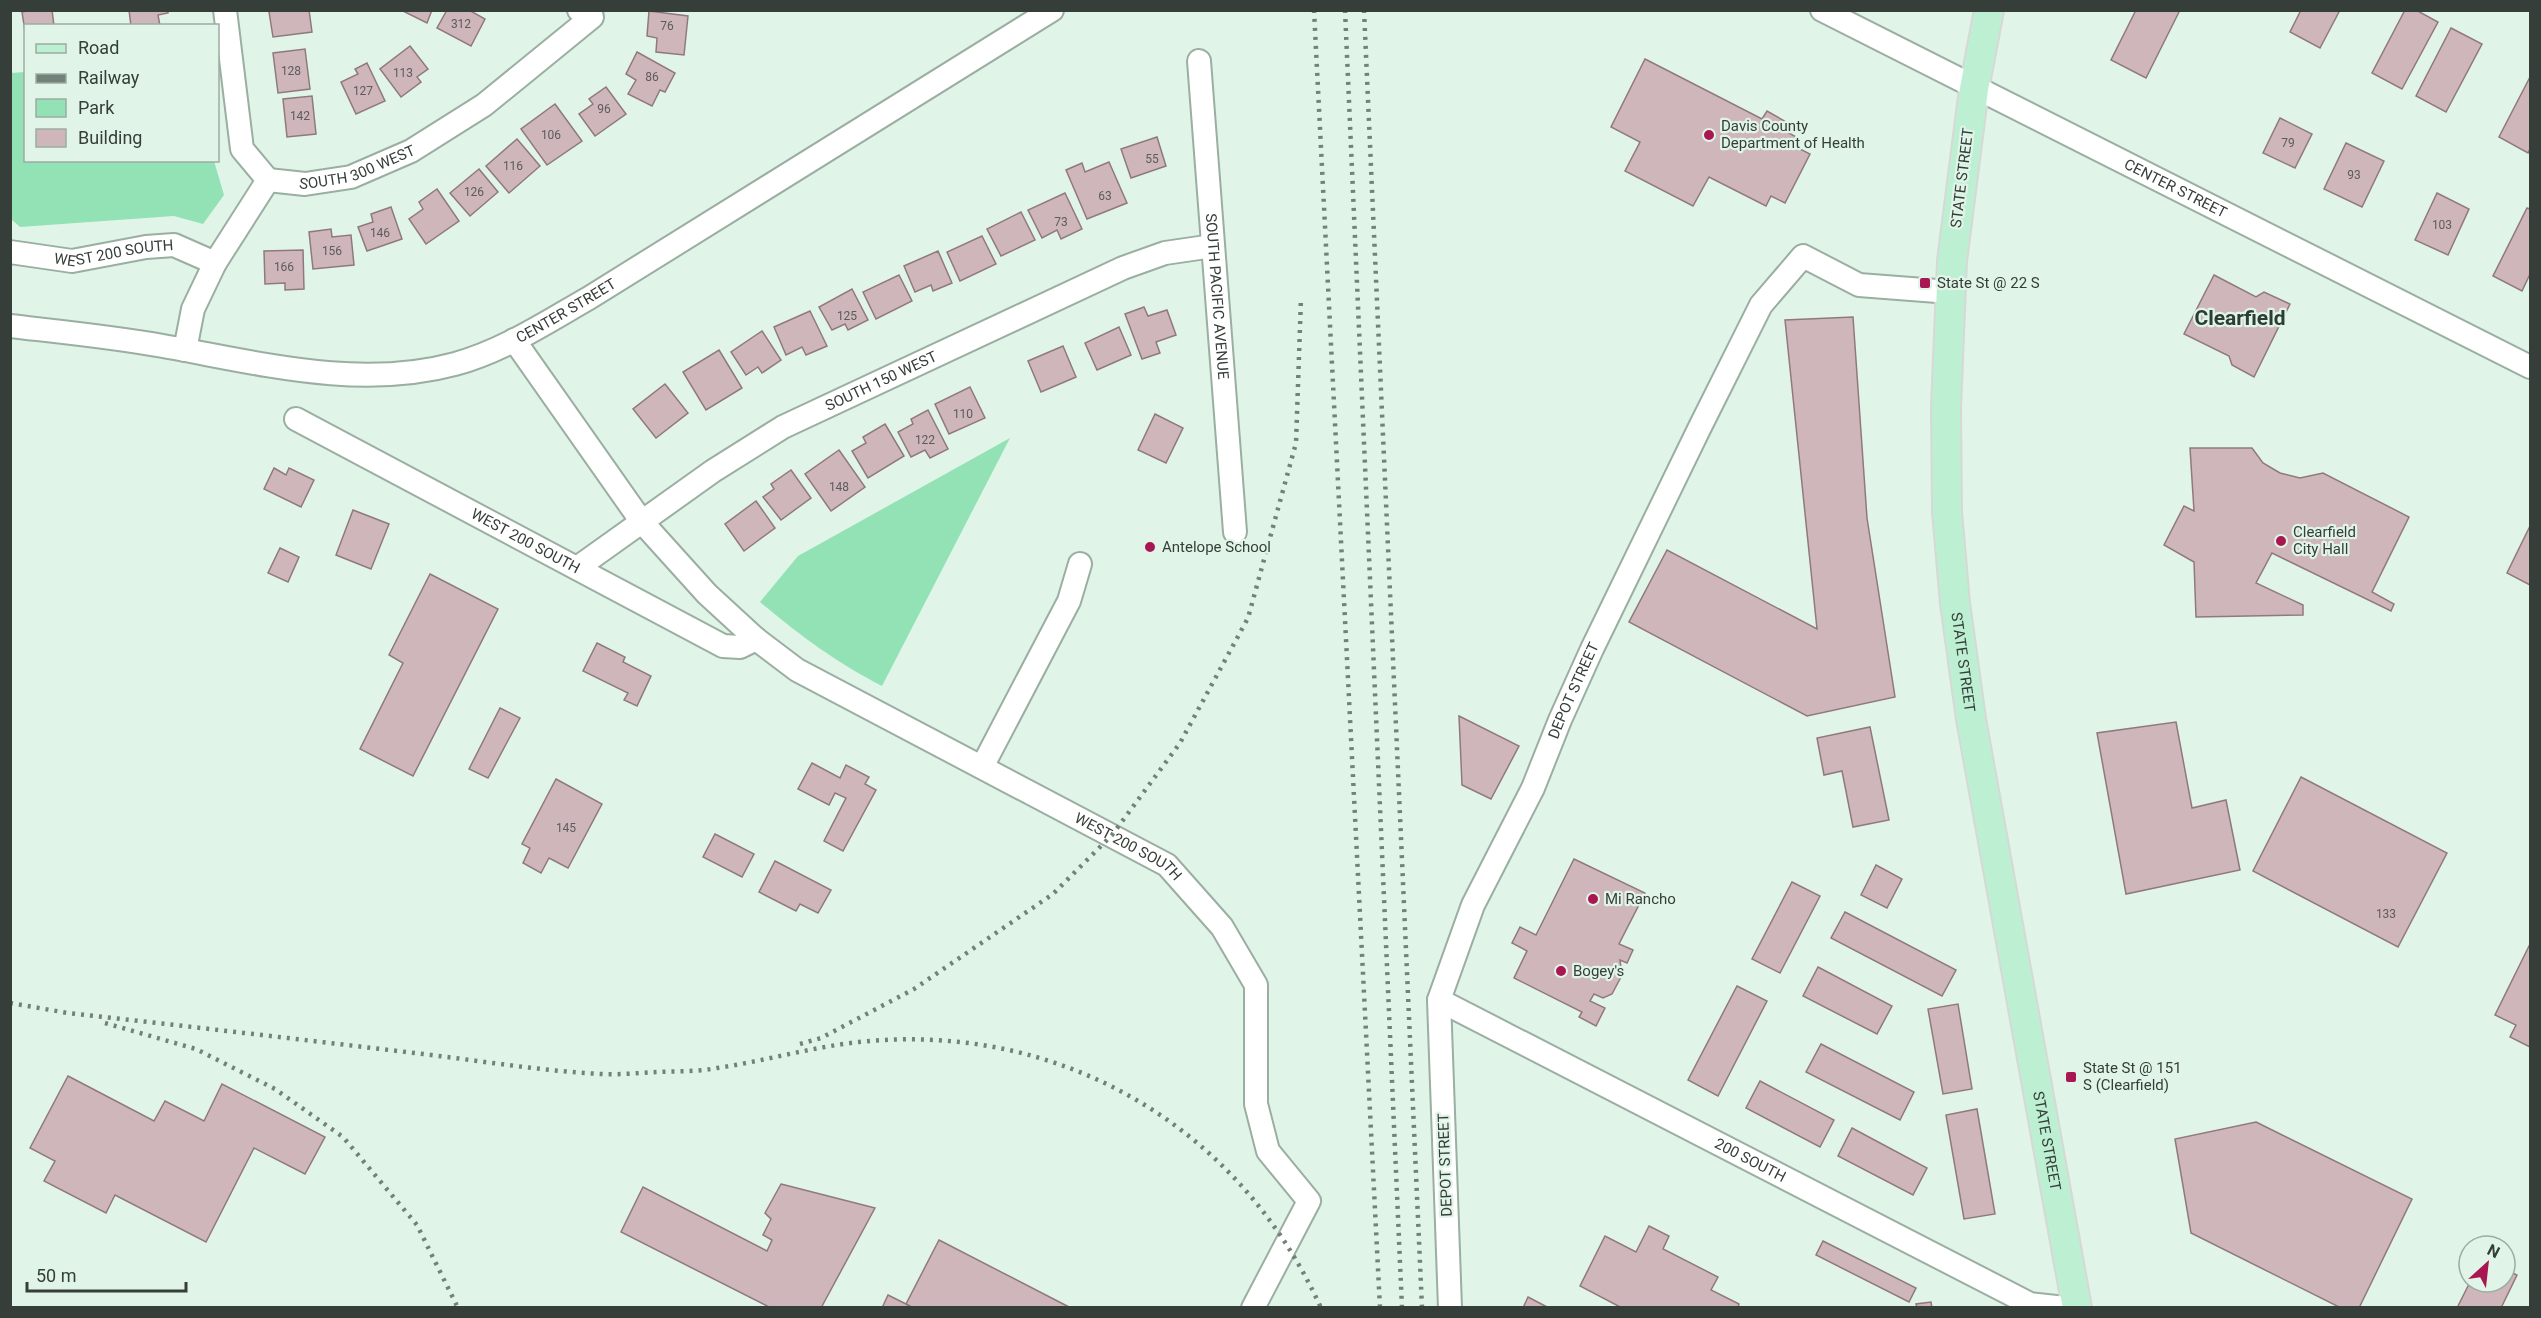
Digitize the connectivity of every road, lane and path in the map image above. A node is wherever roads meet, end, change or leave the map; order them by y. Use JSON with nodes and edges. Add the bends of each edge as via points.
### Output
{"nodes":[{"id":1,"x":225,"y":10,"type":"edge"},
{"id":2,"x":1052,"y":10,"type":"edge"},
{"id":3,"x":1822,"y":10,"type":"edge"},
{"id":4,"x":1989,"y":10,"type":"edge"},
{"id":5,"x":586,"y":14,"type":"edge"},
{"id":6,"x":1199,"y":61,"type":"dead end"},
{"id":7,"x":1974,"y":89,"type":"junction"},
{"id":8,"x":268,"y":180,"type":"junction"},
{"id":9,"x":1213,"y":246,"type":"junction"},
{"id":10,"x":10,"y":252,"type":"edge"},
{"id":11,"x":215,"y":263,"type":"junction"},
{"id":12,"x":1950,"y":292,"type":"junction"},
{"id":13,"x":10,"y":326,"type":"edge"},
{"id":14,"x":514,"y":340,"type":"junction"},
{"id":15,"x":185,"y":350,"type":"junction"},
{"id":16,"x":2530,"y":367,"type":"edge"},
{"id":17,"x":296,"y":419,"type":"dead end"},
{"id":18,"x":642,"y":522,"type":"junction"},
{"id":19,"x":1235,"y":532,"type":"dead end"},
{"id":20,"x":1080,"y":564,"type":"dead end"},
{"id":21,"x":577,"y":568,"type":"junction"},
{"id":22,"x":756,"y":639,"type":"junction"},
{"id":23,"x":982,"y":767,"type":"junction"},
{"id":24,"x":1439,"y":1000,"type":"junction"},
{"id":25,"x":1253,"y":1308,"type":"edge"},
{"id":26,"x":1450,"y":1308,"type":"edge"},
{"id":27,"x":2065,"y":1308,"type":"edge"},
{"id":28,"x":2077,"y":1308,"type":"edge"}],
"edges":[{"from":1,"to":8,"type":"street","via":[[242,149]]},
{"from":2,"to":14,"type":"street","name":"CENTER STREET","via":[[589,298]]},
{"from":3,"to":7,"type":"street","name":"CENTER STREET"},
{"from":4,"to":7,"type":"main road","name":"STATE STREET"},
{"from":5,"to":8,"type":"street","name":"SOUTH 300 WEST","via":[[484,105],[411,151],[351,177],[305,184]]},
{"from":6,"to":9,"type":"street","name":"SOUTH PACIFIC AVENUE"},
{"from":7,"to":12,"type":"main road","name":"STATE STREET"},
{"from":7,"to":16,"type":"street","name":"CENTER STREET"},
{"from":8,"to":11,"type":"street"},
{"from":9,"to":18,"type":"street","name":"SOUTH 150 WEST","via":[[1165,253],[1123,268],[783,427],[712,471]]},
{"from":9,"to":19,"type":"street","name":"SOUTH PACIFIC AVENUE"},
{"from":10,"to":11,"type":"street","name":"WEST 200 SOUTH","via":[[72,261],[174,245]]},
{"from":11,"to":15,"type":"street","via":[[193,309]]},
{"from":12,"to":24,"type":"street","name":"DEPOT STREET","via":[[1860,285],[1803,256],[1761,305],[1592,649],[1533,788],[1473,905]]},
{"from":12,"to":28,"type":"main road","name":"STATE STREET","via":[[1946,480],[1961,656]]},
{"from":13,"to":15,"type":"street","name":"CENTER STREET"},
{"from":14,"to":15,"type":"street","name":"CENTER STREET","via":[[456,364],[383,376],[291,369]]},
{"from":14,"to":18,"type":"street","name":"WEST 200 SOUTH"},
{"from":17,"to":21,"type":"street","name":"WEST 200 SOUTH"},
{"from":18,"to":21,"type":"street","name":"SOUTH 150 WEST"},
{"from":18,"to":22,"type":"street","name":"WEST 200 SOUTH"},
{"from":20,"to":23,"type":"street","via":[[1069,601]]},
{"from":21,"to":22,"type":"street","name":"WEST 200 SOUTH","via":[[723,646],[740,647]]},
{"from":22,"to":23,"type":"street","name":"WEST 200 SOUTH","via":[[797,670]]},
{"from":23,"to":25,"type":"street","name":"WEST 200 SOUTH","via":[[1167,865],[1222,927],[1256,985],[1256,1104],[1268,1151],[1309,1201]]},
{"from":24,"to":26,"type":"street","name":"DEPOT STREET"},
{"from":24,"to":27,"type":"street","name":"200 SOUTH","via":[[2030,1304]]}]}
